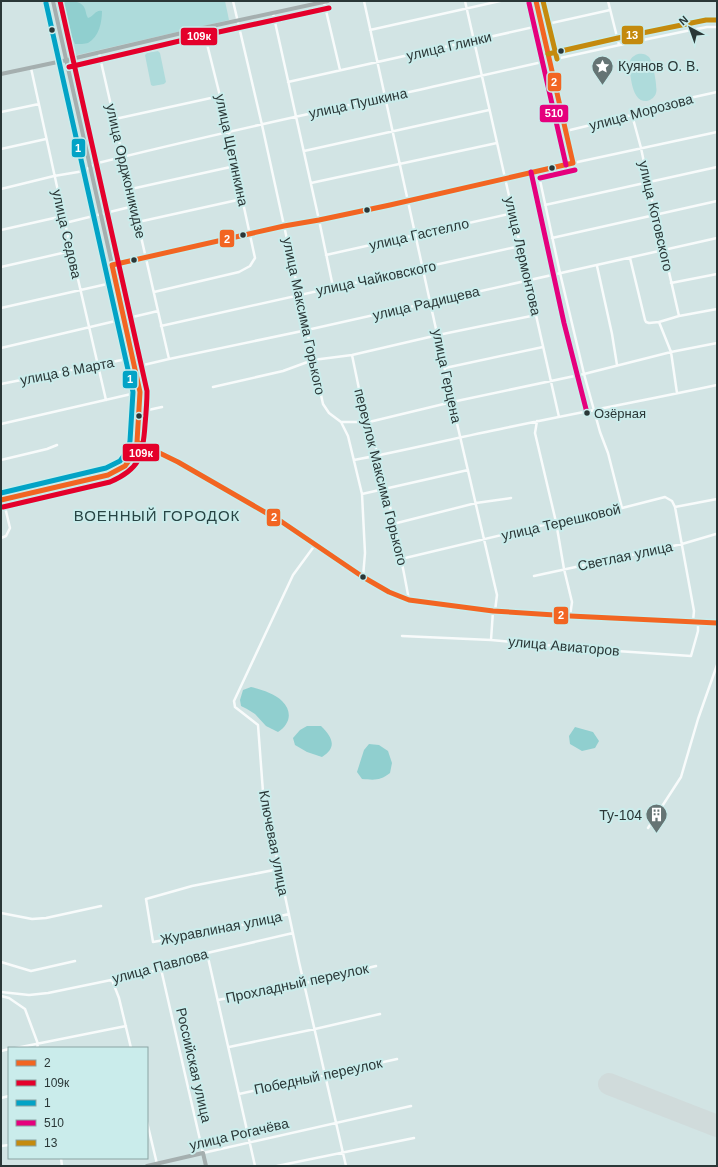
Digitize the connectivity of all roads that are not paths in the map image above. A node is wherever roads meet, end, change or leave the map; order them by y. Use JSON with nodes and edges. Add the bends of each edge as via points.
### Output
{"nodes":[{"id":1,"x":53,"y":1,"type":"edge"},
{"id":2,"x":233,"y":1,"type":"edge"},
{"id":3,"x":364,"y":1,"type":"edge"},
{"id":4,"x":464,"y":1,"type":"edge"},
{"id":5,"x":500,"y":1,"type":"edge"},
{"id":6,"x":536,"y":1,"type":"edge"},
{"id":7,"x":608,"y":1,"type":"edge"},
{"id":8,"x":326,"y":2,"type":"edge"},
{"id":9,"x":466,"y":8,"type":"junction"},
{"id":10,"x":610,"y":10,"type":"junction"},
{"id":11,"x":273,"y":13,"type":"junction"},
{"id":12,"x":238,"y":21,"type":"junction"},
{"id":13,"x":542,"y":25,"type":"junction"},
{"id":14,"x":717,"y":27,"type":"edge"},
{"id":15,"x":203,"y":28,"type":"junction"},
{"id":16,"x":370,"y":30,"type":"junction"},
{"id":17,"x":474,"y":40,"type":"junction"},
{"id":18,"x":619,"y":45,"type":"junction"},
{"id":19,"x":99,"y":53,"type":"junction"},
{"id":20,"x":67,"y":60,"type":"junction"},
{"id":21,"x":550,"y":61,"type":"junction"},
{"id":22,"x":377,"y":62,"type":"junction"},
{"id":23,"x":31,"y":68,"type":"junction"},
{"id":24,"x":340,"y":70,"type":"junction"},
{"id":25,"x":1,"y":74,"type":"edge"},
{"id":26,"x":482,"y":76,"type":"junction"},
{"id":27,"x":288,"y":82,"type":"junction"},
{"id":28,"x":717,"y":92,"type":"edge"},
{"id":29,"x":220,"y":96,"type":"junction"},
{"id":30,"x":385,"y":97,"type":"junction"},
{"id":31,"x":39,"y":104,"type":"junction"},
{"id":32,"x":489,"y":110,"type":"junction"},
{"id":33,"x":1,"y":112,"type":"edge"},
{"id":34,"x":632,"y":115,"type":"junction"},
{"id":35,"x":296,"y":117,"type":"junction"},
{"id":36,"x":115,"y":119,"type":"junction"},
{"id":37,"x":262,"y":125,"type":"junction"},
{"id":38,"x":392,"y":131,"type":"junction"},
{"id":39,"x":566,"y":131,"type":"junction"},
{"id":40,"x":229,"y":132,"type":"junction"},
{"id":41,"x":717,"y":132,"type":"edge"},
{"id":42,"x":46,"y":139,"type":"junction"},
{"id":43,"x":497,"y":143,"type":"junction"},
{"id":44,"x":641,"y":148,"type":"junction"},
{"id":45,"x":1,"y":149,"type":"edge"},
{"id":46,"x":304,"y":151,"type":"junction"},
{"id":47,"x":124,"y":156,"type":"junction"},
{"id":48,"x":573,"y":163,"type":"junction"},
{"id":49,"x":400,"y":164,"type":"junction"},
{"id":50,"x":235,"y":166,"type":"junction"},
{"id":51,"x":91,"y":167,"type":"junction"},
{"id":52,"x":717,"y":167,"type":"edge"},
{"id":53,"x":538,"y":171,"type":"junction"},
{"id":54,"x":54,"y":176,"type":"junction"},
{"id":55,"x":505,"y":178,"type":"junction"},
{"id":56,"x":648,"y":182,"type":"junction"},
{"id":57,"x":311,"y":183,"type":"junction"},
{"id":58,"x":1,"y":189,"type":"edge"},
{"id":59,"x":131,"y":189,"type":"junction"},
{"id":60,"x":242,"y":199,"type":"junction"},
{"id":61,"x":407,"y":201,"type":"junction"},
{"id":62,"x":717,"y":201,"type":"edge"},
{"id":63,"x":545,"y":205,"type":"junction"},
{"id":64,"x":134,"y":206,"type":"junction"},
{"id":65,"x":513,"y":213,"type":"junction"},
{"id":66,"x":101,"y":215,"type":"junction"},
{"id":67,"x":655,"y":215,"type":"junction"},
{"id":68,"x":63,"y":216,"type":"junction"},
{"id":69,"x":319,"y":220,"type":"junction"},
{"id":70,"x":64,"y":222,"type":"junction"},
{"id":71,"x":138,"y":222,"type":"junction"},
{"id":72,"x":284,"y":226,"type":"junction"},
{"id":73,"x":1,"y":230,"type":"edge"},
{"id":74,"x":250,"y":234,"type":"junction"},
{"id":75,"x":415,"y":235,"type":"junction"},
{"id":76,"x":552,"y":238,"type":"junction"},
{"id":77,"x":717,"y":238,"type":"edge"},
{"id":78,"x":520,"y":246,"type":"junction"},
{"id":79,"x":664,"y":250,"type":"junction"},
{"id":80,"x":71,"y":252,"type":"junction"},
{"id":81,"x":326,"y":255,"type":"junction"},
{"id":82,"x":146,"y":257,"type":"junction"},
{"id":83,"x":630,"y":258,"type":"junction"},
{"id":84,"x":112,"y":265,"type":"junction"},
{"id":85,"x":597,"y":266,"type":"junction"},
{"id":86,"x":1,"y":267,"type":"edge"},
{"id":87,"x":423,"y":268,"type":"junction"},
{"id":88,"x":560,"y":273,"type":"junction"},
{"id":89,"x":717,"y":274,"type":"edge"},
{"id":90,"x":528,"y":280,"type":"junction"},
{"id":91,"x":116,"y":282,"type":"junction"},
{"id":92,"x":671,"y":283,"type":"junction"},
{"id":93,"x":333,"y":287,"type":"junction"},
{"id":94,"x":80,"y":290,"type":"junction"},
{"id":95,"x":154,"y":292,"type":"junction"},
{"id":96,"x":299,"y":294,"type":"junction"},
{"id":97,"x":430,"y":303,"type":"junction"},
{"id":98,"x":1,"y":308,"type":"edge"},
{"id":99,"x":717,"y":309,"type":"edge"},
{"id":100,"x":158,"y":311,"type":"junction"},
{"id":101,"x":536,"y":315,"type":"junction"},
{"id":102,"x":679,"y":316,"type":"junction"},
{"id":103,"x":124,"y":319,"type":"junction"},
{"id":104,"x":659,"y":322,"type":"junction"},
{"id":105,"x":162,"y":326,"type":"junction"},
{"id":106,"x":89,"y":327,"type":"junction"},
{"id":107,"x":306,"y":330,"type":"junction"},
{"id":108,"x":438,"y":335,"type":"junction"},
{"id":109,"x":717,"y":343,"type":"edge"},
{"id":110,"x":544,"y":347,"type":"junction"},
{"id":111,"x":1,"y":348,"type":"edge"},
{"id":112,"x":671,"y":352,"type":"junction"},
{"id":113,"x":352,"y":355,"type":"junction"},
{"id":114,"x":132,"y":358,"type":"junction"},
{"id":115,"x":169,"y":359,"type":"junction"},
{"id":116,"x":313,"y":360,"type":"junction"},
{"id":117,"x":97,"y":365,"type":"junction"},
{"id":118,"x":617,"y":365,"type":"junction"},
{"id":119,"x":135,"y":367,"type":"junction"},
{"id":120,"x":445,"y":368,"type":"junction"},
{"id":121,"x":584,"y":374,"type":"junction"},
{"id":122,"x":551,"y":380,"type":"junction"},
{"id":123,"x":1,"y":384,"type":"edge"},
{"id":124,"x":717,"y":385,"type":"edge"},
{"id":125,"x":213,"y":387,"type":"dead end"},
{"id":126,"x":140,"y":392,"type":"junction"},
{"id":127,"x":676,"y":393,"type":"junction"},
{"id":128,"x":106,"y":400,"type":"junction"},
{"id":129,"x":452,"y":402,"type":"junction"},
{"id":130,"x":162,"y":407,"type":"dead end"},
{"id":131,"x":594,"y":411,"type":"junction"},
{"id":132,"x":139,"y":412,"type":"junction"},
{"id":133,"x":559,"y":417,"type":"junction"},
{"id":134,"x":537,"y":421,"type":"junction"},
{"id":135,"x":341,"y":422,"type":"junction"},
{"id":136,"x":369,"y":422,"type":"junction"},
{"id":137,"x":1,"y":424,"type":"edge"},
{"id":138,"x":460,"y":437,"type":"junction"},
{"id":139,"x":138,"y":442,"type":"junction"},
{"id":140,"x":57,"y":445,"type":"dead end"},
{"id":141,"x":378,"y":456,"type":"junction"},
{"id":142,"x":1,"y":460,"type":"edge"},
{"id":143,"x":354,"y":460,"type":"junction"},
{"id":144,"x":468,"y":470,"type":"junction"},
{"id":145,"x":385,"y":489,"type":"junction"},
{"id":146,"x":1,"y":490,"type":"edge"},
{"id":147,"x":362,"y":494,"type":"junction"},
{"id":148,"x":511,"y":498,"type":"dead end"},
{"id":149,"x":717,"y":499,"type":"edge"},
{"id":150,"x":2,"y":500,"type":"edge"},
{"id":151,"x":476,"y":504,"type":"junction"},
{"id":152,"x":675,"y":507,"type":"junction"},
{"id":153,"x":622,"y":508,"type":"junction"},
{"id":154,"x":556,"y":522,"type":"junction"},
{"id":155,"x":393,"y":524,"type":"junction"},
{"id":156,"x":716,"y":534,"type":"dead end"},
{"id":157,"x":1,"y":538,"type":"edge"},
{"id":158,"x":484,"y":540,"type":"junction"},
{"id":159,"x":682,"y":544,"type":"junction"},
{"id":160,"x":315,"y":545,"type":"junction"},
{"id":161,"x":401,"y":559,"type":"junction"},
{"id":162,"x":564,"y":569,"type":"junction"},
{"id":163,"x":534,"y":576,"type":"dead end"},
{"id":164,"x":362,"y":577,"type":"junction"},
{"id":165,"x":409,"y":600,"type":"junction"},
{"id":166,"x":494,"y":611,"type":"junction"},
{"id":167,"x":570,"y":616,"type":"junction"},
{"id":168,"x":692,"y":622,"type":"junction"},
{"id":169,"x":698,"y":623,"type":"junction"},
{"id":170,"x":717,"y":623,"type":"edge"},
{"id":171,"x":402,"y":636,"type":"dead end"},
{"id":172,"x":490,"y":640,"type":"junction"},
{"id":173,"x":717,"y":665,"type":"edge"},
{"id":174,"x":648,"y":828,"type":"dead end"},
{"id":175,"x":279,"y":869,"type":"junction"},
{"id":176,"x":101,"y":906,"type":"dead end"},
{"id":177,"x":1,"y":913,"type":"edge"},
{"id":178,"x":289,"y":914,"type":"junction"},
{"id":179,"x":293,"y":933,"type":"junction"},
{"id":180,"x":207,"y":953,"type":"junction"},
{"id":181,"x":75,"y":961,"type":"dead end"},
{"id":182,"x":1,"y":962,"type":"edge"},
{"id":183,"x":376,"y":966,"type":"dead end"},
{"id":184,"x":161,"y":969,"type":"junction"},
{"id":185,"x":112,"y":980,"type":"junction"},
{"id":186,"x":305,"y":982,"type":"junction"},
{"id":187,"x":1,"y":992,"type":"edge"},
{"id":188,"x":1,"y":996,"type":"edge"},
{"id":189,"x":218,"y":1000,"type":"junction"},
{"id":190,"x":380,"y":1014,"type":"dead end"},
{"id":191,"x":126,"y":1026,"type":"junction"},
{"id":192,"x":315,"y":1029,"type":"junction"},
{"id":193,"x":38,"y":1044,"type":"junction"},
{"id":194,"x":22,"y":1047,"type":"edge"},
{"id":195,"x":37,"y":1047,"type":"edge"},
{"id":196,"x":130,"y":1047,"type":"edge"},
{"id":197,"x":229,"y":1047,"type":"junction"},
{"id":198,"x":397,"y":1059,"type":"dead end"},
{"id":199,"x":325,"y":1076,"type":"junction"},
{"id":200,"x":239,"y":1094,"type":"junction"},
{"id":201,"x":411,"y":1106,"type":"dead end"},
{"id":202,"x":336,"y":1124,"type":"junction"},
{"id":203,"x":148,"y":1126,"type":"edge"},
{"id":204,"x":414,"y":1138,"type":"dead end"},
{"id":205,"x":249,"y":1142,"type":"junction"},
{"id":206,"x":203,"y":1153,"type":"junction"},
{"id":207,"x":343,"y":1153,"type":"junction"},
{"id":208,"x":157,"y":1164,"type":"junction"},
{"id":209,"x":147,"y":1166,"type":"edge"},
{"id":210,"x":206,"y":1166,"type":"edge"},
{"id":211,"x":255,"y":1166,"type":"edge"},
{"id":212,"x":277,"y":1166,"type":"edge"},
{"id":213,"x":346,"y":1166,"type":"edge"}],
"edges":[{"from":1,"to":20,"type":"street"},
{"from":2,"to":12,"type":"street","name":"улица Максима Горького"},
{"from":3,"to":16,"type":"street","name":"улица Герцена"},
{"from":4,"to":9,"type":"street","name":"улица Лермонтова"},
{"from":5,"to":9,"type":"street"},
{"from":6,"to":13,"type":"street"},
{"from":7,"to":10,"type":"street"},
{"from":8,"to":11,"type":"street"},
{"from":8,"to":24,"type":"street"},
{"from":9,"to":16,"type":"street"},
{"from":9,"to":17,"type":"street","name":"улица Лермонтова"},
{"from":10,"to":13,"type":"street","name":"улица Глинки"},
{"from":10,"to":18,"type":"street"},
{"from":11,"to":12,"type":"street"},
{"from":11,"to":27,"type":"street"},
{"from":12,"to":15,"type":"street"},
{"from":12,"to":37,"type":"street","name":"улица Максима Горького"},
{"from":13,"to":17,"type":"street","name":"улица Глинки"},
{"from":13,"to":21,"type":"street"},
{"from":14,"to":18,"type":"street","name":"улица Пушкина"},
{"from":15,"to":19,"type":"street"},
{"from":15,"to":29,"type":"street","name":"улица Щетинкина"},
{"from":16,"to":22,"type":"street","name":"улица Герцена"},
{"from":17,"to":22,"type":"street","name":"улица Глинки"},
{"from":17,"to":26,"type":"street","name":"улица Лермонтова"},
{"from":18,"to":21,"type":"street","name":"улица Пушкина"},
{"from":19,"to":20,"type":"street"},
{"from":19,"to":36,"type":"street","name":"улица Орджоникидзе"},
{"from":20,"to":23,"type":"street"},
{"from":20,"to":51,"type":"street"},
{"from":21,"to":26,"type":"street","name":"улица Пушкина"},
{"from":21,"to":39,"type":"street"},
{"from":22,"to":24,"type":"street","name":"улица Глинки"},
{"from":22,"to":30,"type":"street","name":"улица Герцена"},
{"from":23,"to":25,"type":"street"},
{"from":23,"to":31,"type":"street","name":"улица Седова"},
{"from":24,"to":27,"type":"street","name":"улица Глинки"},
{"from":26,"to":30,"type":"street","name":"улица Пушкина"},
{"from":26,"to":32,"type":"street","name":"улица Лермонтова"},
{"from":27,"to":35,"type":"street"},
{"from":28,"to":34,"type":"street","name":"улица Морозова","via":[[676,101]]},
{"from":29,"to":36,"type":"street"},
{"from":29,"to":40,"type":"street","name":"улица Щетинкина"},
{"from":30,"to":35,"type":"street","name":"улица Пушкина"},
{"from":30,"to":38,"type":"street","name":"улица Герцена"},
{"from":31,"to":33,"type":"street"},
{"from":31,"to":42,"type":"street","name":"улица Седова"},
{"from":32,"to":38,"type":"street"},
{"from":32,"to":43,"type":"street","name":"улица Лермонтова"},
{"from":34,"to":39,"type":"street","name":"улица Морозова"},
{"from":34,"to":44,"type":"street","name":"улица Котовского"},
{"from":35,"to":37,"type":"street","name":"улица Пушкина"},
{"from":35,"to":46,"type":"street"},
{"from":36,"to":47,"type":"street","name":"улица Орджоникидзе"},
{"from":37,"to":40,"type":"street","name":"улица Пушкина"},
{"from":37,"to":72,"type":"street","name":"улица Максима Горького"},
{"from":38,"to":46,"type":"street"},
{"from":38,"to":49,"type":"street","name":"улица Герцена"},
{"from":39,"to":48,"type":"street"},
{"from":40,"to":47,"type":"street","name":"улица Пушкина"},
{"from":40,"to":50,"type":"street","name":"улица Щетинкина"},
{"from":41,"to":44,"type":"street"},
{"from":42,"to":45,"type":"street"},
{"from":42,"to":54,"type":"street","name":"улица Седова"},
{"from":43,"to":49,"type":"street"},
{"from":43,"to":55,"type":"street","name":"улица Лермонтова"},
{"from":44,"to":48,"type":"street"},
{"from":44,"to":56,"type":"street","name":"улица Котовского"},
{"from":46,"to":57,"type":"street"},
{"from":47,"to":51,"type":"street","name":"улица Пушкина"},
{"from":47,"to":59,"type":"street","name":"улица Орджоникидзе"},
{"from":48,"to":53,"type":"street"},
{"from":49,"to":57,"type":"street"},
{"from":49,"to":61,"type":"street","name":"улица Герцена"},
{"from":50,"to":59,"type":"street"},
{"from":50,"to":60,"type":"street","name":"улица Щетинкина"},
{"from":51,"to":54,"type":"street","name":"улица Пушкина","via":[[84,171]]},
{"from":51,"to":66,"type":"street"},
{"from":52,"to":56,"type":"street"},
{"from":53,"to":55,"type":"street"},
{"from":53,"to":63,"type":"street"},
{"from":54,"to":58,"type":"street","name":"улица Пушкина"},
{"from":54,"to":68,"type":"street","name":"улица Седова"},
{"from":55,"to":61,"type":"street"},
{"from":55,"to":65,"type":"street","name":"улица Лермонтова"},
{"from":56,"to":63,"type":"street"},
{"from":56,"to":67,"type":"street","name":"улица Котовского"},
{"from":57,"to":69,"type":"street"},
{"from":59,"to":64,"type":"street","name":"улица Орджоникидзе"},
{"from":60,"to":71,"type":"street"},
{"from":60,"to":74,"type":"street","name":"улица Щетинкина"},
{"from":61,"to":69,"type":"street"},
{"from":61,"to":75,"type":"street","name":"улица Герцена"},
{"from":62,"to":67,"type":"street"},
{"from":63,"to":76,"type":"street"},
{"from":64,"to":66,"type":"street"},
{"from":64,"to":71,"type":"street","name":"улица Орджоникидзе"},
{"from":65,"to":75,"type":"street","name":"улица Гастелло"},
{"from":65,"to":78,"type":"street","name":"улица Лермонтова"},
{"from":66,"to":70,"type":"street"},
{"from":66,"to":84,"type":"street"},
{"from":67,"to":76,"type":"street"},
{"from":67,"to":79,"type":"street","name":"улица Котовского"},
{"from":68,"to":70,"type":"street","name":"улица Седова"},
{"from":68,"to":73,"type":"street"},
{"from":69,"to":72,"type":"street"},
{"from":69,"to":81,"type":"street"},
{"from":70,"to":80,"type":"street","name":"улица Седова"},
{"from":71,"to":82,"type":"street","name":"улица Орджоникидзе"},
{"from":72,"to":74,"type":"street"},
{"from":72,"to":96,"type":"street","name":"улица Максима Горького"},
{"from":74,"to":82,"type":"street"},
{"from":74,"to":95,"type":"street","name":"улица Щетинкина","via":[[255,258],[246,269]]},
{"from":75,"to":81,"type":"street","name":"улица Гастелло"},
{"from":75,"to":87,"type":"street","name":"улица Герцена"},
{"from":76,"to":88,"type":"street"},
{"from":77,"to":79,"type":"street","name":"улица Радищева"},
{"from":78,"to":87,"type":"street","name":"улица Чайковского"},
{"from":78,"to":90,"type":"street","name":"улица Лермонтова"},
{"from":79,"to":83,"type":"street","name":"улица Радищева"},
{"from":79,"to":92,"type":"street","name":"улица Котовского"},
{"from":80,"to":86,"type":"street"},
{"from":80,"to":94,"type":"street","name":"улица Седова"},
{"from":81,"to":93,"type":"street"},
{"from":82,"to":84,"type":"street"},
{"from":82,"to":95,"type":"street","name":"улица Орджоникидзе"},
{"from":83,"to":85,"type":"street","name":"улица Радищева"},
{"from":83,"to":104,"type":"street","via":[[645,320],[649,323]]},
{"from":84,"to":91,"type":"street"},
{"from":85,"to":88,"type":"street","name":"улица Радищева"},
{"from":85,"to":118,"type":"street"},
{"from":87,"to":93,"type":"street","name":"улица Чайковского"},
{"from":87,"to":97,"type":"street","name":"улица Герцена"},
{"from":88,"to":90,"type":"street","name":"улица Радищева"},
{"from":88,"to":121,"type":"street"},
{"from":89,"to":92,"type":"street"},
{"from":90,"to":97,"type":"street","name":"улица Радищева"},
{"from":90,"to":101,"type":"street","name":"улица Лермонтова"},
{"from":91,"to":94,"type":"street"},
{"from":91,"to":103,"type":"street"},
{"from":92,"to":102,"type":"street","name":"улица Котовского"},
{"from":93,"to":96,"type":"street","name":"улица Чайковского"},
{"from":94,"to":98,"type":"street"},
{"from":94,"to":106,"type":"street","name":"улица Седова"},
{"from":95,"to":100,"type":"street","name":"улица Орджоникидзе"},
{"from":96,"to":105,"type":"street","name":"улица Чайковского"},
{"from":96,"to":107,"type":"street","name":"улица Максима Горького"},
{"from":97,"to":107,"type":"street","name":"улица Радищева"},
{"from":97,"to":108,"type":"street","name":"улица Герцена"},
{"from":99,"to":102,"type":"street"},
{"from":100,"to":103,"type":"street"},
{"from":100,"to":105,"type":"street","name":"улица Орджоникидзе"},
{"from":101,"to":108,"type":"street"},
{"from":101,"to":110,"type":"street","name":"улица Лермонтова"},
{"from":102,"to":104,"type":"street"},
{"from":103,"to":106,"type":"street"},
{"from":103,"to":114,"type":"street"},
{"from":104,"to":112,"type":"street"},
{"from":105,"to":115,"type":"street","name":"улица Орджоникидзе"},
{"from":106,"to":111,"type":"street"},
{"from":106,"to":117,"type":"street","name":"улица Седова"},
{"from":107,"to":115,"type":"street","name":"улица Радищева"},
{"from":107,"to":116,"type":"street","name":"улица Максима Горького"},
{"from":108,"to":113,"type":"street"},
{"from":108,"to":120,"type":"street","name":"улица Герцена"},
{"from":109,"to":112,"type":"street"},
{"from":110,"to":120,"type":"street"},
{"from":110,"to":122,"type":"street","name":"улица Лермонтова"},
{"from":112,"to":118,"type":"street"},
{"from":112,"to":127,"type":"street"},
{"from":113,"to":116,"type":"street"},
{"from":113,"to":136,"type":"street","name":"переулок Максима Горького","via":[[365,418]]},
{"from":114,"to":117,"type":"street","name":"улица 8 Марта"},
{"from":114,"to":119,"type":"street"},
{"from":115,"to":119,"type":"street","name":"улица Радищева"},
{"from":116,"to":125,"type":"street","via":[[283,371]]},
{"from":116,"to":135,"type":"street","name":"улица Максима Горького","via":[[323,404],[329,413]]},
{"from":117,"to":123,"type":"street","name":"улица 8 Марта"},
{"from":117,"to":128,"type":"street","name":"улица Седова"},
{"from":118,"to":121,"type":"street"},
{"from":119,"to":126,"type":"street"},
{"from":120,"to":129,"type":"street","name":"улица Герцена"},
{"from":121,"to":122,"type":"street"},
{"from":121,"to":131,"type":"street"},
{"from":122,"to":129,"type":"street"},
{"from":122,"to":133,"type":"street","name":"улица Лермонтова"},
{"from":124,"to":127,"type":"street"},
{"from":126,"to":128,"type":"street"},
{"from":126,"to":132,"type":"street"},
{"from":127,"to":131,"type":"street"},
{"from":128,"to":137,"type":"street"},
{"from":129,"to":136,"type":"street"},
{"from":129,"to":138,"type":"street","name":"улица Герцена"},
{"from":130,"to":132,"type":"street"},
{"from":131,"to":133,"type":"street"},
{"from":131,"to":153,"type":"street"},
{"from":132,"to":139,"type":"street"},
{"from":133,"to":134,"type":"street"},
{"from":134,"to":138,"type":"street"},
{"from":134,"to":154,"type":"street","via":[[535,433]]},
{"from":135,"to":136,"type":"street"},
{"from":135,"to":143,"type":"street","name":"улица Максима Горького","via":[[348,436]]},
{"from":136,"to":141,"type":"street","name":"переулок Максима Горького"},
{"from":138,"to":141,"type":"street"},
{"from":138,"to":144,"type":"street","name":"улица Герцена"},
{"from":139,"to":150,"type":"street","via":[[131,459],[114,473]]},
{"from":139,"to":160,"type":"street","via":[[282,522]]},
{"from":140,"to":142,"type":"street"},
{"from":141,"to":143,"type":"street"},
{"from":141,"to":145,"type":"street","name":"переулок Максима Горького"},
{"from":143,"to":147,"type":"street","name":"улица Максима Горького"},
{"from":144,"to":145,"type":"street"},
{"from":144,"to":151,"type":"street","name":"улица Герцена"},
{"from":145,"to":147,"type":"street"},
{"from":145,"to":155,"type":"street","name":"переулок Максима Горького"},
{"from":146,"to":150,"type":"street"},
{"from":147,"to":164,"type":"street","name":"улица Максима Горького","via":[[365,553]]},
{"from":148,"to":151,"type":"street"},
{"from":149,"to":152,"type":"street"},
{"from":150,"to":157,"type":"street","via":[[10,528],[6,536]]},
{"from":151,"to":155,"type":"street"},
{"from":151,"to":158,"type":"street","name":"улица Герцена"},
{"from":152,"to":153,"type":"street","name":"улица Терешковой","via":[[672,501],[665,497]]},
{"from":152,"to":159,"type":"street"},
{"from":153,"to":154,"type":"street","name":"улица Терешковой"},
{"from":154,"to":158,"type":"street","name":"улица Терешковой"},
{"from":154,"to":162,"type":"street"},
{"from":155,"to":161,"type":"street","name":"переулок Максима Горького"},
{"from":156,"to":159,"type":"street","name":"Светлая улица"},
{"from":158,"to":161,"type":"street","name":"улица Терешковой"},
{"from":158,"to":166,"type":"street","name":"улица Герцена","via":[[497,595]]},
{"from":159,"to":162,"type":"street","name":"Светлая улица"},
{"from":159,"to":168,"type":"street","via":[[694,611]]},
{"from":160,"to":164,"type":"street"},
{"from":160,"to":175,"type":"street","name":"Ключевая улица","via":[[293,575],[234,702],[235,707],[258,725],[262,792]]},
{"from":161,"to":165,"type":"street","name":"переулок Максима Горького"},
{"from":162,"to":163,"type":"street","name":"Светлая улица"},
{"from":162,"to":167,"type":"street","via":[[572,602]]},
{"from":164,"to":165,"type":"street"},
{"from":165,"to":166,"type":"street"},
{"from":166,"to":167,"type":"street"},
{"from":166,"to":172,"type":"street","name":"улица Герцена"},
{"from":167,"to":168,"type":"street"},
{"from":168,"to":169,"type":"street"},
{"from":169,"to":170,"type":"street"},
{"from":169,"to":172,"type":"street","name":"улица Авиаторов","via":[[691,656]]},
{"from":171,"to":172,"type":"street","name":"улица Авиаторов"},
{"from":173,"to":174,"type":"street","via":[[681,777]]},
{"from":175,"to":178,"type":"street","name":"Ключевая улица"},
{"from":175,"to":178,"type":"street","name":"Журавлиная улица","via":[[192,886],[146,899],[154,942]]},
{"from":176,"to":177,"type":"street","via":[[32,919]]},
{"from":178,"to":179,"type":"street","name":"Ключевая улица"},
{"from":179,"to":180,"type":"street","name":"улица Павлова"},
{"from":179,"to":186,"type":"street","name":"Ключевая улица"},
{"from":180,"to":184,"type":"street","name":"улица Павлова"},
{"from":180,"to":189,"type":"street"},
{"from":181,"to":182,"type":"street","via":[[31,971]]},
{"from":183,"to":186,"type":"street","name":"Прохладный переулок"},
{"from":184,"to":185,"type":"street","name":"улица Павлова"},
{"from":184,"to":206,"type":"street","name":"Российская улица"},
{"from":185,"to":187,"type":"street","name":"улица Павлова","via":[[29,995]]},
{"from":185,"to":191,"type":"street"},
{"from":186,"to":189,"type":"street","name":"Прохладный переулок"},
{"from":186,"to":192,"type":"street","name":"Ключевая улица"},
{"from":188,"to":193,"type":"street","via":[[9,998],[25,1009]]},
{"from":189,"to":197,"type":"street"},
{"from":190,"to":192,"type":"street"},
{"from":191,"to":193,"type":"street"},
{"from":191,"to":196,"type":"street"},
{"from":192,"to":197,"type":"street"},
{"from":192,"to":199,"type":"street","name":"Ключевая улица"},
{"from":193,"to":194,"type":"street"},
{"from":193,"to":195,"type":"street"},
{"from":197,"to":200,"type":"street"},
{"from":198,"to":199,"type":"street","name":"Победный переулок"},
{"from":199,"to":200,"type":"street","name":"Победный переулок"},
{"from":199,"to":202,"type":"street","name":"Ключевая улица"},
{"from":200,"to":205,"type":"street"},
{"from":201,"to":202,"type":"street","name":"улица Рогачёва"},
{"from":202,"to":205,"type":"street","name":"улица Рогачёва"},
{"from":202,"to":207,"type":"street","name":"Ключевая улица"},
{"from":203,"to":208,"type":"street"},
{"from":204,"to":207,"type":"street"},
{"from":205,"to":206,"type":"street","name":"улица Рогачёва"},
{"from":205,"to":211,"type":"street"},
{"from":206,"to":208,"type":"street","name":"улица Рогачёва"},
{"from":206,"to":210,"type":"street","name":"Российская улица"},
{"from":207,"to":212,"type":"street"},
{"from":207,"to":213,"type":"street","name":"Ключевая улица"},
{"from":208,"to":209,"type":"street","name":"улица Рогачёва"}]}
